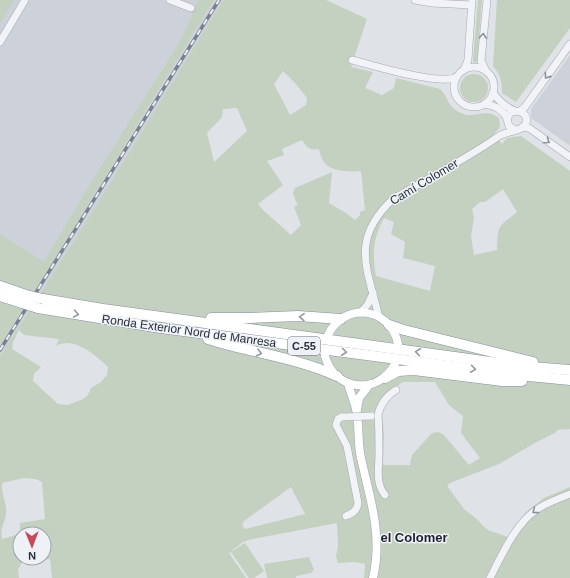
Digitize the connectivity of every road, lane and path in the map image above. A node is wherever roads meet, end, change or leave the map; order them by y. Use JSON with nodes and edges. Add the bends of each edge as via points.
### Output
{"nodes":[{"id":1,"x":25,"y":0,"type":"edge"},
{"id":2,"x":170,"y":0,"type":"edge"},
{"id":3,"x":415,"y":0,"type":"edge"},
{"id":4,"x":487,"y":0,"type":"edge"},
{"id":5,"x":472,"y":3,"type":"edge"},
{"id":6,"x":191,"y":8,"type":"dead end"},
{"id":7,"x":0,"y":42,"type":"edge"},
{"id":8,"x":570,"y":44,"type":"edge"},
{"id":9,"x":352,"y":60,"type":"dead end"},
{"id":10,"x":464,"y":70,"type":"junction"},
{"id":11,"x":486,"y":71,"type":"junction"},
{"id":12,"x":456,"y":78,"type":"junction"},
{"id":13,"x":441,"y":80,"type":"junction"},
{"id":14,"x":454,"y":90,"type":"junction"},
{"id":15,"x":493,"y":93,"type":"junction"},
{"id":16,"x":485,"y":104,"type":"junction"},
{"id":17,"x":517,"y":111,"type":"junction"},
{"id":18,"x":507,"y":120,"type":"junction"},
{"id":19,"x":523,"y":127,"type":"junction"},
{"id":20,"x":515,"y":130,"type":"junction"},
{"id":21,"x":501,"y":134,"type":"junction"},
{"id":22,"x":570,"y":157,"type":"edge"},
{"id":23,"x":0,"y":286,"type":"edge"},
{"id":24,"x":373,"y":293,"type":"junction"},
{"id":25,"x":0,"y":296,"type":"edge"},
{"id":26,"x":24,"y":299,"type":"junction"},
{"id":27,"x":41,"y":304,"type":"junction"},
{"id":28,"x":360,"y":313,"type":"junction"},
{"id":29,"x":156,"y":316,"type":"junction"},
{"id":30,"x":379,"y":317,"type":"junction"},
{"id":31,"x":341,"y":319,"type":"junction"},
{"id":32,"x":389,"y":325,"type":"junction"},
{"id":33,"x":181,"y":330,"type":"junction"},
{"id":34,"x":328,"y":335,"type":"dead end"},
{"id":35,"x":398,"y":344,"type":"dead end"},
{"id":36,"x":325,"y":356,"type":"dead end"},
{"id":37,"x":395,"y":364,"type":"dead end"},
{"id":38,"x":569,"y":373,"type":"edge"},
{"id":39,"x":337,"y":376,"type":"junction"},
{"id":40,"x":385,"y":378,"type":"junction"},
{"id":41,"x":348,"y":383,"type":"junction"},
{"id":42,"x":369,"y":385,"type":"junction"},
{"id":43,"x":396,"y":390,"type":"dead end"},
{"id":44,"x":356,"y":410,"type":"junction"},
{"id":45,"x":374,"y":416,"type":"junction"},
{"id":46,"x":570,"y":494,"type":"edge"},
{"id":47,"x":385,"y":495,"type":"dead end"},
{"id":48,"x":346,"y":516,"type":"dead end"},
{"id":49,"x":374,"y":578,"type":"edge"},
{"id":50,"x":490,"y":578,"type":"edge"}],
"edges":[{"from":1,"to":7,"type":"street"},
{"from":2,"to":6,"type":"street"},
{"from":3,"to":5,"type":"street","via":[[432,3]]},
{"from":11,"to":4,"type":"street","one_way":true,"via":[[481,61]]},
{"from":5,"to":10,"type":"street","via":[[468,60]]},
{"from":8,"to":17,"type":"street","one_way":true,"via":[[525,108]]},
{"from":9,"to":13,"type":"street"},
{"from":10,"to":11,"type":"street","via":[[476,67]]},
{"from":10,"to":12,"type":"street"},
{"from":11,"to":15,"type":"street","via":[[493,81]]},
{"from":12,"to":13,"type":"street"},
{"from":12,"to":14,"type":"street"},
{"from":13,"to":14,"type":"street"},
{"from":14,"to":16,"type":"street","via":[[457,99],[466,106],[477,107]]},
{"from":15,"to":16,"type":"street"},
{"from":15,"to":17,"type":"street","via":[[508,108]]},
{"from":16,"to":18,"type":"street","via":[[498,108]]},
{"from":17,"to":18,"type":"street","via":[[510,113]]},
{"from":17,"to":19,"type":"street","via":[[526,117]]},
{"from":18,"to":20,"type":"street","via":[[510,127]]},
{"from":18,"to":21,"type":"street","name":"Camí Colomer"},
{"from":19,"to":20,"type":"street"},
{"from":19,"to":22,"type":"street","one_way":true,"via":[[529,128]]},
{"from":20,"to":21,"type":"street","name":"Camí Colomer"},
{"from":21,"to":24,"type":"street","name":"Camí Colomer","via":[[486,146],[398,196],[383,208],[371,227],[365,249],[366,271]]},
{"from":23,"to":26,"type":"highway","name":"Ronda Exterior Nord de Manresa","number":"C-55"},
{"from":24,"to":28,"type":"street"},
{"from":24,"to":30,"type":"street","name":"Camí Colomer"},
{"from":25,"to":26,"type":"highway","name":"Ronda Exterior Nord de Manresa","number":"C-55"},
{"from":26,"to":27,"type":"highway","name":"Ronda Exterior Nord de Manresa","number":"C-55","bridge":true},
{"from":27,"to":29,"type":"highway","name":"Ronda Exterior Nord de Manresa","number":"C-55"},
{"from":27,"to":33,"type":"highway","name":"Ronda Exterior Nord de Manresa","number":"C-55","one_way":true},
{"from":28,"to":30,"type":"main road"},
{"from":28,"to":31,"type":"main road","via":[[350,314]]},
{"from":31,"to":29,"type":"highway","one_way":true,"via":[[298,316],[224,319]]},
{"from":38,"to":29,"type":"highway","name":"Ronda Exterior Nord de Manresa","number":"C-55","one_way":true},
{"from":30,"to":32,"type":"main road"},
{"from":31,"to":34,"type":"main road"},
{"from":32,"to":35,"type":"main road"},
{"from":32,"to":38,"type":"highway"},
{"from":33,"to":38,"type":"highway","name":"Ronda Exterior Nord de Manresa","number":"C-55","one_way":true,"via":[[518,375]]},
{"from":33,"to":39,"type":"highway","one_way":true,"via":[[233,347],[321,369]]},
{"from":36,"to":39,"type":"main road","via":[[329,367]]},
{"from":37,"to":40,"type":"main road"},
{"from":38,"to":40,"type":"highway","via":[[502,381],[414,370],[398,371]]},
{"from":39,"to":41,"type":"main road"},
{"from":40,"to":42,"type":"main road"},
{"from":41,"to":42,"type":"main road","via":[[358,386]]},
{"from":41,"to":44,"type":"main road"},
{"from":42,"to":44,"type":"main road","via":[[359,398]]},
{"from":43,"to":45,"type":"street","via":[[390,393]]},
{"from":44,"to":49,"type":"main road","via":[[360,456],[372,503],[376,532]]},
{"from":45,"to":47,"type":"street","via":[[379,455],[377,475]]},
{"from":45,"to":48,"type":"street","bridge":true,"via":[[342,417],[338,419],[336,426],[347,446],[358,503],[354,512]]},
{"from":46,"to":50,"type":"street","one_way":true,"via":[[550,502],[526,519]]}]}
